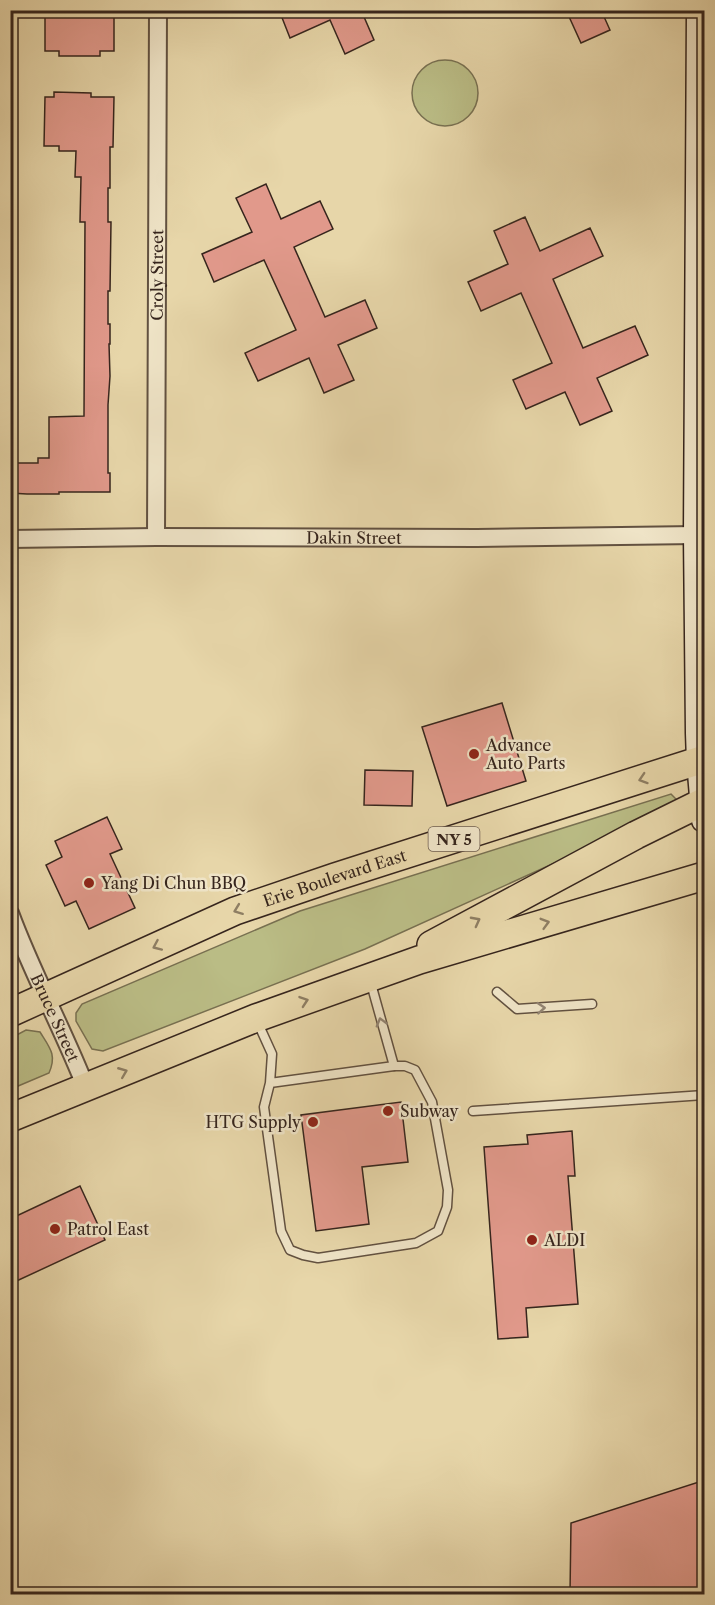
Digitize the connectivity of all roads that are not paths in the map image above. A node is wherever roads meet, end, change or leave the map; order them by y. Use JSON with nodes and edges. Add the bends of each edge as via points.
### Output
{"nodes":[{"id":1,"x":158,"y":10,"type":"edge"},
{"id":2,"x":699,"y":10,"type":"edge"},
{"id":3,"x":696,"y":535,"type":"junction"},
{"id":4,"x":156,"y":537,"type":"junction"},
{"id":5,"x":10,"y":539,"type":"edge"},
{"id":6,"x":701,"y":631,"type":"edge"},
{"id":7,"x":702,"y":760,"type":"edge"},
{"id":8,"x":704,"y":811,"type":"edge"},
{"id":9,"x":705,"y":876,"type":"edge"},
{"id":10,"x":10,"y":913,"type":"edge"},
{"id":11,"x":369,"y":978,"type":"junction"},
{"id":12,"x":497,"y":992,"type":"dead end"},
{"id":13,"x":45,"y":997,"type":"junction"},
{"id":14,"x":592,"y":1004,"type":"dead end"},
{"id":15,"x":10,"y":1013,"type":"edge"},
{"id":16,"x":256,"y":1018,"type":"junction"},
{"id":17,"x":394,"y":1066,"type":"junction"},
{"id":18,"x":270,"y":1083,"type":"junction"},
{"id":19,"x":86,"y":1088,"type":"junction"},
{"id":20,"x":705,"y":1095,"type":"edge"},
{"id":21,"x":473,"y":1111,"type":"dead end"},
{"id":22,"x":10,"y":1118,"type":"edge"}],
"edges":[{"from":1,"to":4,"type":"street","name":"Croly Street"},
{"from":2,"to":3,"type":"street"},
{"from":3,"to":4,"type":"street","name":"Dakin Street"},
{"from":3,"to":6,"type":"street"},
{"from":4,"to":5,"type":"street","name":"Dakin Street"},
{"from":6,"to":7,"type":"street"},
{"from":7,"to":8,"type":"street"},
{"from":7,"to":13,"type":"main road","name":"Erie Boulevard East","number":"NY 5","one_way":true,"via":[[235,911]]},
{"from":11,"to":8,"type":"main road","one_way":true,"via":[[626,841]]},
{"from":11,"to":9,"type":"main road","one_way":true},
{"from":10,"to":13,"type":"street","name":"Bruce Street"},
{"from":16,"to":11,"type":"main road","one_way":true},
{"from":17,"to":11,"type":"lane","one_way":true},
{"from":12,"to":14,"type":"lane","one_way":true,"via":[[517,1009]]},
{"from":13,"to":15,"type":"main road","name":"Erie Boulevard East","number":"NY 5"},
{"from":13,"to":19,"type":"street","name":"Bruce Street"},
{"from":16,"to":18,"type":"lane","via":[[272,1054]]},
{"from":19,"to":16,"type":"main road","one_way":true},
{"from":17,"to":18,"type":"lane"},
{"from":17,"to":18,"type":"lane","via":[[416,1070],[432,1102],[448,1191],[438,1231],[416,1242],[318,1257],[290,1250],[281,1231],[264,1107]]},
{"from":19,"to":22,"type":"main road"},
{"from":20,"to":21,"type":"lane"}]}
